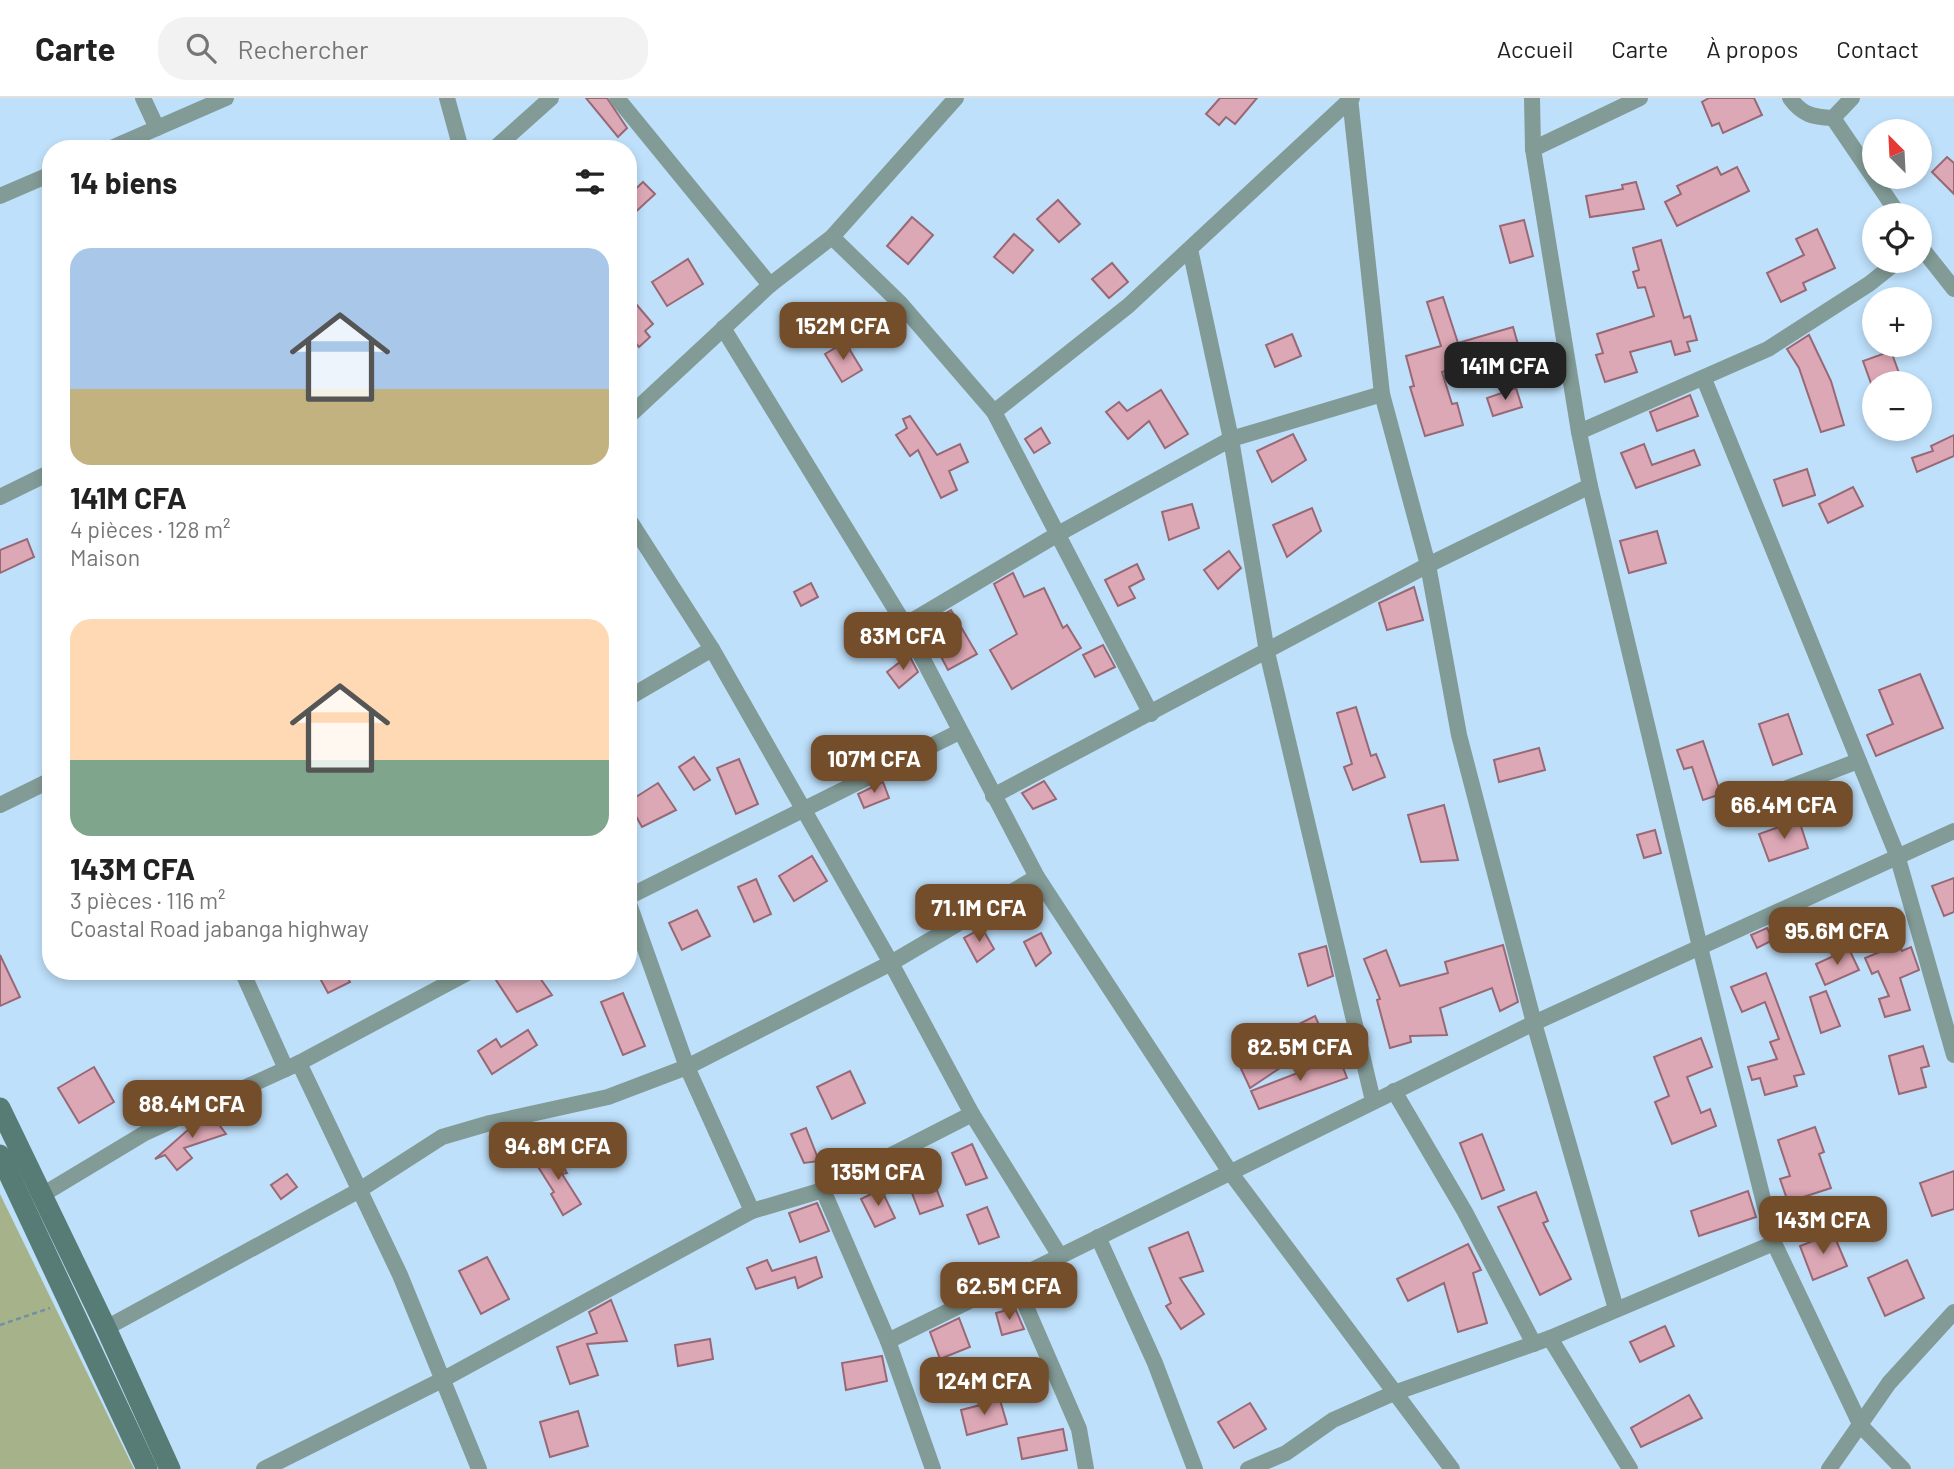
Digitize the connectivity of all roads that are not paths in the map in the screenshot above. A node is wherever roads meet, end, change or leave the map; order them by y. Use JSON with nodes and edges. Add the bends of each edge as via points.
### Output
{"nodes":[{"id":1,"x":143,"y":98,"type":"edge"},
{"id":2,"x":226,"y":98,"type":"edge"},
{"id":3,"x":447,"y":98,"type":"edge"},
{"id":4,"x":551,"y":98,"type":"edge"},
{"id":5,"x":617,"y":98,"type":"edge"},
{"id":6,"x":956,"y":98,"type":"edge"},
{"id":7,"x":1351,"y":98,"type":"edge"},
{"id":8,"x":1532,"y":98,"type":"edge"},
{"id":9,"x":1640,"y":98,"type":"edge"},
{"id":10,"x":1790,"y":98,"type":"edge"},
{"id":11,"x":1852,"y":98,"type":"edge"},
{"id":12,"x":1833,"y":118,"type":"junction"},
{"id":13,"x":156,"y":128,"type":"junction"},
{"id":14,"x":129,"y":140,"type":"edge"},
{"id":15,"x":459,"y":140,"type":"edge"},
{"id":16,"x":504,"y":140,"type":"edge"},
{"id":17,"x":1533,"y":149,"type":"junction"},
{"id":18,"x":42,"y":178,"type":"edge"},
{"id":19,"x":0,"y":196,"type":"edge"},
{"id":20,"x":1891,"y":203,"type":"edge"},
{"id":21,"x":832,"y":237,"type":"junction"},
{"id":22,"x":1190,"y":249,"type":"junction"},
{"id":23,"x":1932,"y":261,"type":"edge"},
{"id":24,"x":1881,"y":273,"type":"edge"},
{"id":25,"x":770,"y":285,"type":"junction"},
{"id":26,"x":1954,"y":289,"type":"edge"},
{"id":27,"x":723,"y":328,"type":"junction"},
{"id":28,"x":1704,"y":379,"type":"junction"},
{"id":29,"x":1382,"y":394,"type":"junction"},
{"id":30,"x":637,"y":409,"type":"edge"},
{"id":31,"x":994,"y":412,"type":"junction"},
{"id":32,"x":1579,"y":432,"type":"junction"},
{"id":33,"x":1231,"y":439,"type":"junction"},
{"id":34,"x":42,"y":476,"type":"edge"},
{"id":35,"x":1590,"y":486,"type":"junction"},
{"id":36,"x":0,"y":497,"type":"edge"},
{"id":37,"x":637,"y":532,"type":"edge"},
{"id":38,"x":1058,"y":534,"type":"junction"},
{"id":39,"x":1429,"y":565,"type":"junction"},
{"id":40,"x":905,"y":625,"type":"junction"},
{"id":41,"x":712,"y":649,"type":"junction"},
{"id":42,"x":1267,"y":652,"type":"junction"},
{"id":43,"x":637,"y":693,"type":"edge"},
{"id":44,"x":1151,"y":714,"type":"junction"},
{"id":45,"x":959,"y":732,"type":"junction"},
{"id":46,"x":1858,"y":761,"type":"junction"},
{"id":47,"x":42,"y":784,"type":"edge"},
{"id":48,"x":1769,"y":795,"type":"dead end"},
{"id":49,"x":993,"y":796,"type":"junction"},
{"id":50,"x":0,"y":805,"type":"edge"},
{"id":51,"x":803,"y":812,"type":"junction"},
{"id":52,"x":1954,"y":831,"type":"edge"},
{"id":53,"x":1897,"y":855,"type":"junction"},
{"id":54,"x":1037,"y":877,"type":"junction"},
{"id":55,"x":637,"y":895,"type":"edge"},
{"id":56,"x":637,"y":925,"type":"edge"},
{"id":57,"x":1700,"y":947,"type":"junction"},
{"id":58,"x":891,"y":963,"type":"junction"},
{"id":59,"x":247,"y":980,"type":"edge"},
{"id":60,"x":454,"y":980,"type":"edge"},
{"id":61,"x":1534,"y":1023,"type":"junction"},
{"id":62,"x":1954,"y":1055,"type":"edge"},
{"id":63,"x":293,"y":1066,"type":"junction"},
{"id":64,"x":687,"y":1067,"type":"junction"},
{"id":65,"x":1394,"y":1091,"type":"junction"},
{"id":66,"x":1373,"y":1101,"type":"junction"},
{"id":67,"x":0,"y":1108,"type":"edge"},
{"id":68,"x":972,"y":1114,"type":"junction"},
{"id":69,"x":0,"y":1156,"type":"edge"},
{"id":70,"x":1230,"y":1171,"type":"junction"},
{"id":71,"x":823,"y":1189,"type":"junction"},
{"id":72,"x":358,"y":1191,"type":"junction"},
{"id":73,"x":42,"y":1195,"type":"junction"},
{"id":74,"x":752,"y":1211,"type":"junction"},
{"id":75,"x":1098,"y":1237,"type":"junction"},
{"id":76,"x":1774,"y":1244,"type":"junction"},
{"id":77,"x":1060,"y":1256,"type":"junction"},
{"id":78,"x":1014,"y":1279,"type":"junction"},
{"id":79,"x":1616,"y":1309,"type":"junction"},
{"id":80,"x":1954,"y":1312,"type":"edge"},
{"id":81,"x":106,"y":1328,"type":"junction"},
{"id":82,"x":1550,"y":1338,"type":"junction"},
{"id":83,"x":888,"y":1341,"type":"junction"},
{"id":84,"x":1534,"y":1344,"type":"junction"},
{"id":85,"x":442,"y":1380,"type":"junction"},
{"id":86,"x":1394,"y":1393,"type":"junction"},
{"id":87,"x":1861,"y":1426,"type":"junction"},
{"id":88,"x":147,"y":1469,"type":"edge"},
{"id":89,"x":170,"y":1469,"type":"edge"},
{"id":90,"x":264,"y":1469,"type":"edge"},
{"id":91,"x":479,"y":1469,"type":"edge"},
{"id":92,"x":933,"y":1469,"type":"edge"},
{"id":93,"x":1086,"y":1469,"type":"edge"},
{"id":94,"x":1195,"y":1469,"type":"edge"},
{"id":95,"x":1248,"y":1469,"type":"edge"},
{"id":96,"x":1452,"y":1469,"type":"edge"},
{"id":97,"x":1630,"y":1469,"type":"edge"},
{"id":98,"x":1829,"y":1469,"type":"edge"},
{"id":99,"x":1902,"y":1469,"type":"edge"}],
"edges":[{"from":1,"to":13,"type":"street"},
{"from":2,"to":13,"type":"street"},
{"from":3,"to":15,"type":"street"},
{"from":4,"to":16,"type":"street"},
{"from":5,"to":25,"type":"street"},
{"from":6,"to":21,"type":"street"},
{"from":7,"to":22,"type":"street"},
{"from":7,"to":29,"type":"street"},
{"from":8,"to":17,"type":"street"},
{"from":9,"to":17,"type":"street"},
{"from":10,"to":12,"type":"street","via":[[1811,117]]},
{"from":11,"to":12,"type":"street"},
{"from":12,"to":20,"type":"street"},
{"from":13,"to":14,"type":"street"},
{"from":17,"to":32,"type":"street"},
{"from":18,"to":19,"type":"street"},
{"from":21,"to":25,"type":"street"},
{"from":21,"to":31,"type":"street","via":[[900,303]]},
{"from":22,"to":31,"type":"street","via":[[1128,306]]},
{"from":22,"to":33,"type":"street"},
{"from":23,"to":26,"type":"street"},
{"from":24,"to":28,"type":"street","via":[[1768,349]]},
{"from":25,"to":27,"type":"street"},
{"from":27,"to":30,"type":"street"},
{"from":27,"to":40,"type":"street"},
{"from":28,"to":32,"type":"street"},
{"from":28,"to":46,"type":"street"},
{"from":29,"to":33,"type":"street"},
{"from":29,"to":39,"type":"street"},
{"from":31,"to":38,"type":"street"},
{"from":32,"to":35,"type":"street"},
{"from":33,"to":38,"type":"street"},
{"from":33,"to":42,"type":"street"},
{"from":34,"to":36,"type":"street"},
{"from":35,"to":39,"type":"street"},
{"from":35,"to":57,"type":"street"},
{"from":37,"to":41,"type":"street"},
{"from":38,"to":40,"type":"street"},
{"from":38,"to":44,"type":"street"},
{"from":39,"to":42,"type":"street"},
{"from":39,"to":61,"type":"street","via":[[1459,735]]},
{"from":40,"to":45,"type":"street"},
{"from":41,"to":43,"type":"street"},
{"from":41,"to":51,"type":"street"},
{"from":42,"to":44,"type":"street"},
{"from":42,"to":66,"type":"street"},
{"from":44,"to":49,"type":"street"},
{"from":45,"to":49,"type":"street"},
{"from":45,"to":51,"type":"street"},
{"from":46,"to":48,"type":"street"},
{"from":46,"to":53,"type":"street"},
{"from":47,"to":50,"type":"street"},
{"from":49,"to":54,"type":"street"},
{"from":51,"to":55,"type":"street"},
{"from":51,"to":58,"type":"street"},
{"from":52,"to":53,"type":"street"},
{"from":53,"to":57,"type":"street"},
{"from":53,"to":62,"type":"street"},
{"from":54,"to":58,"type":"street"},
{"from":54,"to":70,"type":"street"},
{"from":56,"to":64,"type":"street"},
{"from":57,"to":61,"type":"street"},
{"from":57,"to":76,"type":"street"},
{"from":58,"to":64,"type":"street"},
{"from":58,"to":68,"type":"street"},
{"from":59,"to":63,"type":"street"},
{"from":60,"to":63,"type":"street"},
{"from":61,"to":65,"type":"street"},
{"from":61,"to":79,"type":"street"},
{"from":63,"to":72,"type":"street"},
{"from":63,"to":73,"type":"street","via":[[145,1133]]},
{"from":64,"to":72,"type":"street","via":[[608,1097],[442,1137]]},
{"from":64,"to":74,"type":"street"},
{"from":65,"to":66,"type":"street"},
{"from":65,"to":84,"type":"street","via":[[1465,1212]]},
{"from":66,"to":70,"type":"street"},
{"from":67,"to":73,"type":"street"},
{"from":68,"to":71,"type":"street"},
{"from":68,"to":77,"type":"street"},
{"from":69,"to":88,"type":"street"},
{"from":70,"to":75,"type":"street"},
{"from":70,"to":86,"type":"street"},
{"from":71,"to":74,"type":"street"},
{"from":71,"to":83,"type":"street"},
{"from":72,"to":81,"type":"street"},
{"from":72,"to":85,"type":"street","via":[[400,1276]]},
{"from":73,"to":81,"type":"street"},
{"from":74,"to":85,"type":"street"},
{"from":75,"to":77,"type":"street"},
{"from":75,"to":94,"type":"street","via":[[1155,1363]]},
{"from":76,"to":79,"type":"street"},
{"from":76,"to":87,"type":"street"},
{"from":77,"to":78,"type":"street"},
{"from":78,"to":83,"type":"street"},
{"from":78,"to":93,"type":"street","via":[[1079,1429]]},
{"from":79,"to":82,"type":"street"},
{"from":80,"to":87,"type":"street","via":[[1889,1383]]},
{"from":81,"to":89,"type":"street"},
{"from":82,"to":84,"type":"street"},
{"from":82,"to":97,"type":"street"},
{"from":83,"to":92,"type":"street"},
{"from":84,"to":86,"type":"street"},
{"from":85,"to":90,"type":"street"},
{"from":85,"to":91,"type":"street"},
{"from":86,"to":95,"type":"street","via":[[1333,1420],[1286,1453]]},
{"from":86,"to":96,"type":"street"},
{"from":87,"to":98,"type":"street"},
{"from":87,"to":99,"type":"street"}]}
